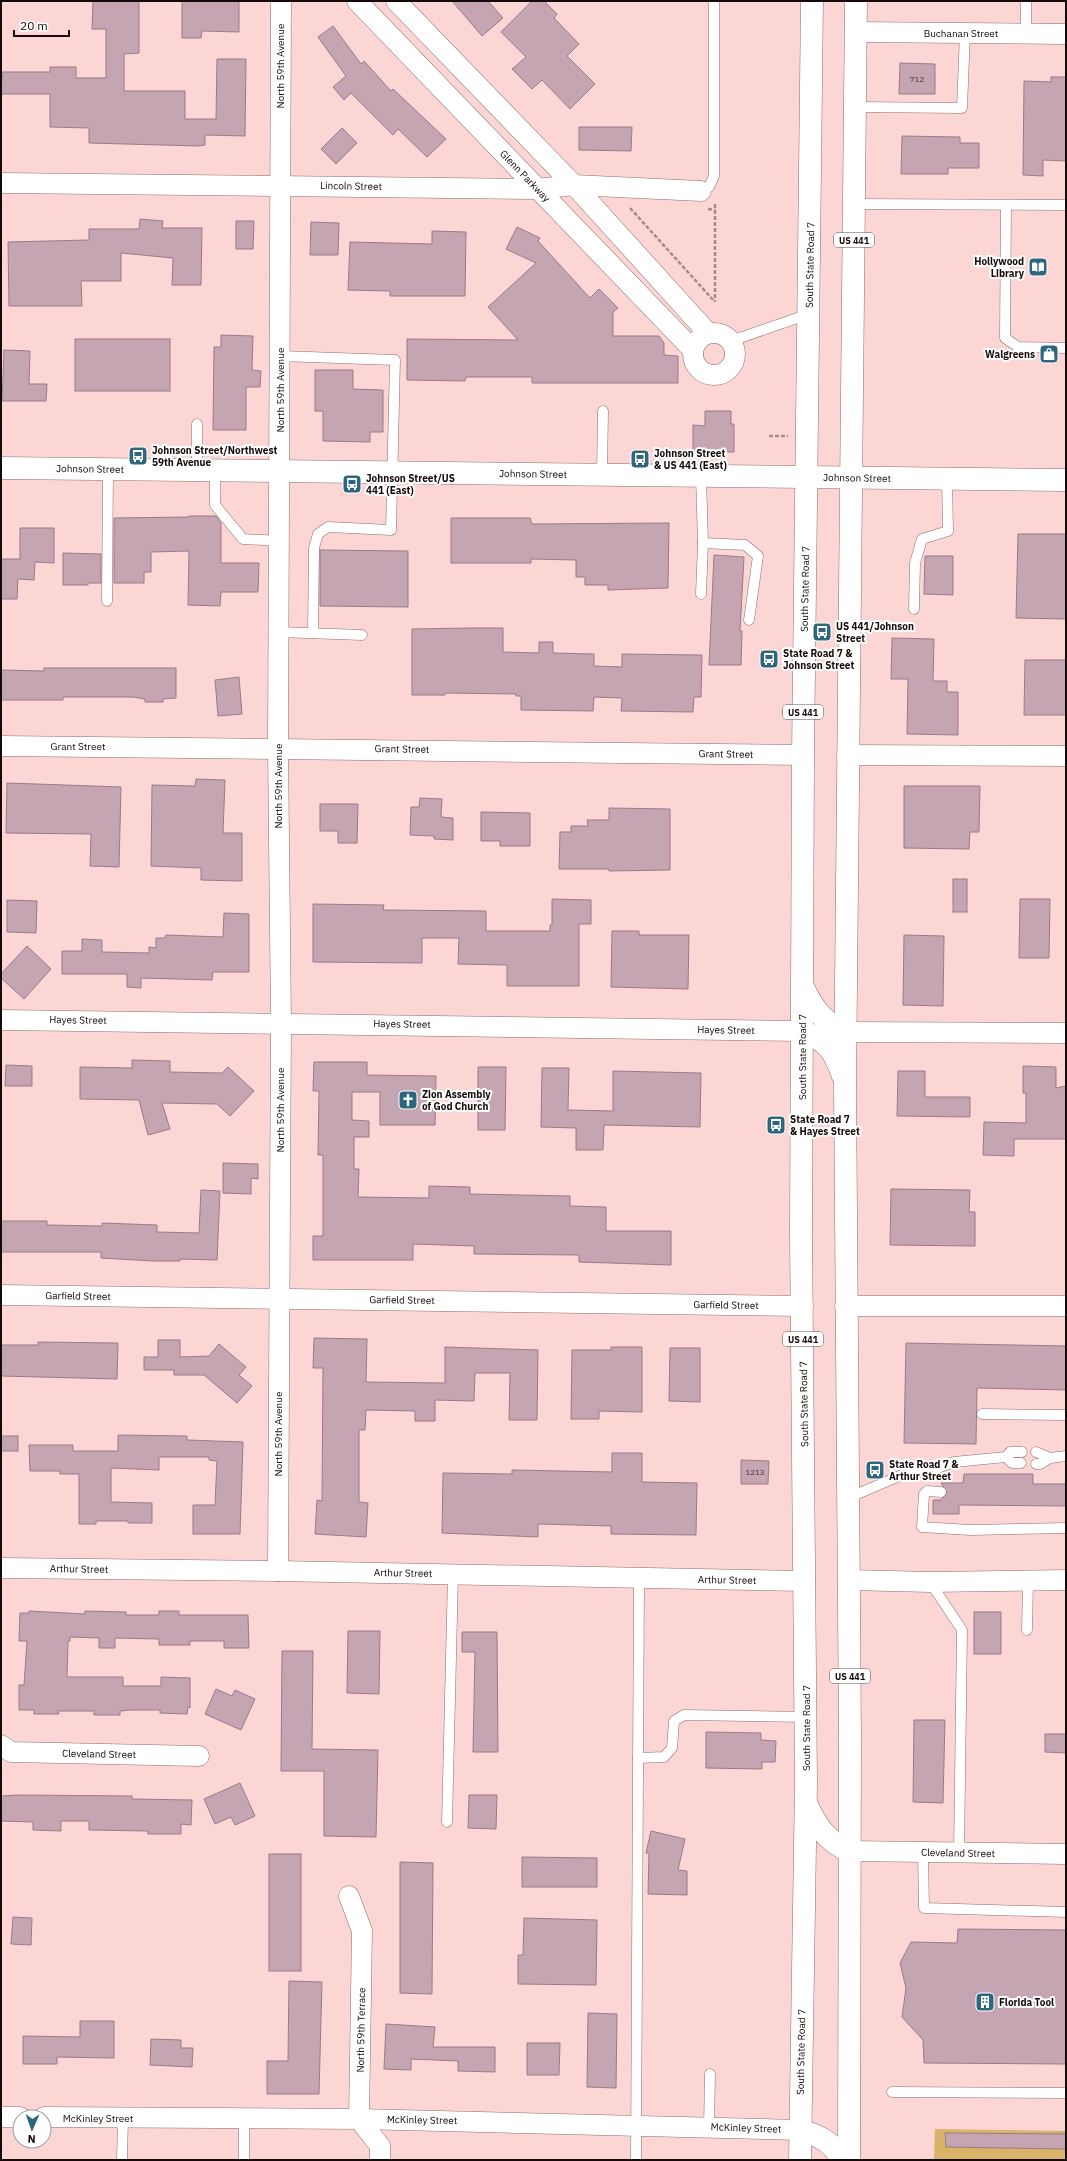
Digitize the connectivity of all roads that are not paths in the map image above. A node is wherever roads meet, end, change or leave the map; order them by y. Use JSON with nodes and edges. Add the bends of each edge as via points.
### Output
{"nodes":[{"id":1,"x":281,"y":1,"type":"edge"},
{"id":2,"x":357,"y":1,"type":"edge"},
{"id":3,"x":396,"y":1,"type":"edge"},
{"id":4,"x":714,"y":1,"type":"edge"},
{"id":5,"x":812,"y":1,"type":"edge"},
{"id":6,"x":856,"y":1,"type":"edge"},
{"id":7,"x":1026,"y":1,"type":"edge"},
{"id":8,"x":856,"y":32,"type":"junction"},
{"id":9,"x":965,"y":33,"type":"junction"},
{"id":10,"x":1026,"y":34,"type":"junction"},
{"id":11,"x":1066,"y":34,"type":"edge"},
{"id":12,"x":856,"y":107,"type":"junction"},
{"id":13,"x":1,"y":183,"type":"edge"},
{"id":14,"x":280,"y":185,"type":"junction"},
{"id":15,"x":574,"y":185,"type":"junction"},
{"id":16,"x":537,"y":189,"type":"junction"},
{"id":17,"x":705,"y":189,"type":"joint"},
{"id":18,"x":854,"y":204,"type":"junction"},
{"id":19,"x":1006,"y":205,"type":"junction"},
{"id":20,"x":1066,"y":205,"type":"edge"},
{"id":21,"x":809,"y":314,"type":"junction"},
{"id":22,"x":708,"y":334,"type":"junction"},
{"id":23,"x":731,"y":341,"type":"junction"},
{"id":24,"x":1066,"y":348,"type":"edge"},
{"id":25,"x":693,"y":350,"type":"junction"},
{"id":26,"x":280,"y":356,"type":"junction"},
{"id":27,"x":603,"y":412,"type":"dead end"},
{"id":28,"x":197,"y":424,"type":"dead end"},
{"id":29,"x":1,"y":468,"type":"edge"},
{"id":30,"x":108,"y":469,"type":"junction"},
{"id":31,"x":206,"y":471,"type":"junction"},
{"id":32,"x":279,"y":472,"type":"junction"},
{"id":33,"x":392,"y":473,"type":"junction"},
{"id":34,"x":602,"y":475,"type":"junction"},
{"id":35,"x":701,"y":476,"type":"junction"},
{"id":36,"x":806,"y":477,"type":"junction"},
{"id":37,"x":850,"y":478,"type":"junction"},
{"id":38,"x":947,"y":479,"type":"junction"},
{"id":39,"x":1066,"y":480,"type":"edge"},
{"id":40,"x":279,"y":541,"type":"junction"},
{"id":41,"x":703,"y":543,"type":"junction"},
{"id":42,"x":702,"y":594,"type":"dead end"},
{"id":43,"x":107,"y":601,"type":"dead end"},
{"id":44,"x":914,"y":609,"type":"dead end"},
{"id":45,"x":748,"y":620,"type":"dead end"},
{"id":46,"x":278,"y":632,"type":"junction"},
{"id":47,"x":313,"y":633,"type":"junction"},
{"id":48,"x":362,"y":635,"type":"dead end"},
{"id":49,"x":1,"y":746,"type":"edge"},
{"id":50,"x":278,"y":748,"type":"junction"},
{"id":51,"x":803,"y":755,"type":"junction"},
{"id":52,"x":847,"y":755,"type":"junction"},
{"id":53,"x":1066,"y":756,"type":"edge"},
{"id":54,"x":802,"y":986,"type":"junction"},
{"id":55,"x":1,"y":1020,"type":"edge"},
{"id":56,"x":281,"y":1022,"type":"junction"},
{"id":57,"x":802,"y":1031,"type":"junction"},
{"id":58,"x":846,"y":1032,"type":"junction"},
{"id":59,"x":1066,"y":1033,"type":"edge"},
{"id":60,"x":845,"y":1083,"type":"junction"},
{"id":61,"x":1,"y":1295,"type":"edge"},
{"id":62,"x":278,"y":1299,"type":"junction"},
{"id":63,"x":803,"y":1306,"type":"junction"},
{"id":64,"x":846,"y":1306,"type":"junction"},
{"id":65,"x":1066,"y":1306,"type":"edge"},
{"id":66,"x":982,"y":1414,"type":"dead end"},
{"id":67,"x":1066,"y":1415,"type":"edge"},
{"id":68,"x":1022,"y":1452,"type":"dead end"},
{"id":69,"x":1036,"y":1452,"type":"dead end"},
{"id":70,"x":1066,"y":1456,"type":"edge"},
{"id":71,"x":1006,"y":1457,"type":"junction"},
{"id":72,"x":1050,"y":1458,"type":"junction"},
{"id":73,"x":1021,"y":1463,"type":"dead end"},
{"id":74,"x":1036,"y":1464,"type":"dead end"},
{"id":75,"x":941,"y":1492,"type":"dead end"},
{"id":76,"x":848,"y":1498,"type":"junction"},
{"id":77,"x":1066,"y":1528,"type":"edge"},
{"id":78,"x":1,"y":1568,"type":"edge"},
{"id":79,"x":278,"y":1570,"type":"junction"},
{"id":80,"x":452,"y":1574,"type":"junction"},
{"id":81,"x":639,"y":1578,"type":"junction"},
{"id":82,"x":849,"y":1580,"type":"junction"},
{"id":83,"x":1066,"y":1580,"type":"edge"},
{"id":84,"x":805,"y":1581,"type":"junction"},
{"id":85,"x":930,"y":1582,"type":"junction"},
{"id":86,"x":1028,"y":1582,"type":"junction"},
{"id":87,"x":1028,"y":1630,"type":"dead end"},
{"id":88,"x":806,"y":1717,"type":"junction"},
{"id":89,"x":1,"y":1745,"type":"edge"},
{"id":90,"x":199,"y":1756,"type":"dead end"},
{"id":91,"x":638,"y":1758,"type":"junction"},
{"id":92,"x":806,"y":1802,"type":"junction"},
{"id":93,"x":447,"y":1822,"type":"dead end"},
{"id":94,"x":849,"y":1851,"type":"junction"},
{"id":95,"x":923,"y":1853,"type":"junction"},
{"id":96,"x":959,"y":1854,"type":"junction"},
{"id":97,"x":1066,"y":1854,"type":"edge"},
{"id":98,"x":349,"y":1896,"type":"dead end"},
{"id":99,"x":1066,"y":1912,"type":"edge"},
{"id":100,"x":710,"y":2074,"type":"dead end"},
{"id":101,"x":892,"y":2092,"type":"dead end"},
{"id":102,"x":1066,"y":2093,"type":"edge"},
{"id":103,"x":1,"y":2117,"type":"edge"},
{"id":104,"x":12,"y":2117,"type":"edge"},
{"id":105,"x":52,"y":2117,"type":"edge"},
{"id":106,"x":123,"y":2118,"type":"junction"},
{"id":107,"x":244,"y":2118,"type":"junction"},
{"id":108,"x":360,"y":2119,"type":"junction"},
{"id":109,"x":636,"y":2125,"type":"junction"},
{"id":110,"x":708,"y":2127,"type":"junction"},
{"id":111,"x":800,"y":2130,"type":"junction"},
{"id":112,"x":122,"y":2160,"type":"edge"},
{"id":113,"x":244,"y":2160,"type":"edge"},
{"id":114,"x":380,"y":2160,"type":"edge"},
{"id":115,"x":636,"y":2160,"type":"edge"},
{"id":116,"x":800,"y":2160,"type":"edge"},
{"id":117,"x":841,"y":2160,"type":"edge"},
{"id":118,"x":849,"y":2160,"type":"edge"}],
"edges":[{"from":1,"to":14,"type":"street","name":"North 59th Avenue"},
{"from":2,"to":16,"type":"street","name":"Glenn Parkway"},
{"from":3,"to":15,"type":"street"},
{"from":4,"to":17,"type":"lane","via":[[714,176]]},
{"from":5,"to":21,"type":"main road","name":"South State Road 7","number":"US 441"},
{"from":6,"to":8,"type":"main road","number":"US 441"},
{"from":7,"to":10,"type":"lane"},
{"from":8,"to":9,"type":"street","name":"Buchanan Street"},
{"from":8,"to":12,"type":"main road","number":"US 441"},
{"from":9,"to":10,"type":"street","name":"Buchanan Street"},
{"from":9,"to":12,"type":"lane","via":[[962,108]]},
{"from":10,"to":11,"type":"street","name":"Buchanan Street"},
{"from":12,"to":18,"type":"main road","number":"US 441"},
{"from":13,"to":14,"type":"street","name":"Lincoln Street"},
{"from":14,"to":16,"type":"street","name":"Lincoln Street"},
{"from":14,"to":26,"type":"street","name":"North 59th Avenue"},
{"from":15,"to":16,"type":"street","name":"Lincoln Street"},
{"from":15,"to":17,"type":"street","name":"Lincoln Street"},
{"from":15,"to":22,"type":"street"},
{"from":16,"to":25,"type":"street","name":"Glenn Parkway"},
{"from":18,"to":19,"type":"lane"},
{"from":18,"to":37,"type":"main road","number":"US 441"},
{"from":19,"to":20,"type":"lane"},
{"from":19,"to":24,"type":"lane","via":[[1005,338],[1018,347]]},
{"from":21,"to":23,"type":"lane"},
{"from":21,"to":36,"type":"main road","name":"South State Road 7","number":"US 441"},
{"from":22,"to":23,"type":"street","via":[[720,333]]},
{"from":22,"to":25,"type":"street","via":[[698,340]]},
{"from":23,"to":25,"type":"street","name":"Glenn Parkway","via":[[734,347],[734,361],[719,374],[712,375],[699,369],[693,357]]},
{"from":26,"to":32,"type":"street","name":"North 59th Avenue"},
{"from":26,"to":33,"type":"lane","via":[[395,360]]},
{"from":27,"to":34,"type":"lane"},
{"from":28,"to":31,"type":"lane"},
{"from":29,"to":30,"type":"main road","name":"Johnson Street"},
{"from":30,"to":31,"type":"main road","name":"Johnson Street"},
{"from":30,"to":43,"type":"lane"},
{"from":31,"to":32,"type":"main road","name":"Johnson Street"},
{"from":31,"to":40,"type":"lane","via":[[215,505],[243,539]]},
{"from":32,"to":33,"type":"main road","name":"Johnson Street"},
{"from":32,"to":40,"type":"street","name":"North 59th Avenue"},
{"from":33,"to":34,"type":"main road","name":"Johnson Street"},
{"from":33,"to":47,"type":"lane","via":[[391,530],[328,528],[318,534],[314,548]]},
{"from":34,"to":35,"type":"main road","name":"Johnson Street"},
{"from":35,"to":36,"type":"main road","name":"Johnson Street"},
{"from":35,"to":41,"type":"lane"},
{"from":36,"to":37,"type":"main road","name":"Johnson Street"},
{"from":36,"to":51,"type":"main road","name":"South State Road 7","number":"US 441"},
{"from":37,"to":38,"type":"main road","name":"Johnson Street"},
{"from":37,"to":52,"type":"main road","number":"US 441"},
{"from":38,"to":39,"type":"main road","name":"Johnson Street"},
{"from":38,"to":44,"type":"lane","via":[[948,531],[922,539],[915,563]]},
{"from":40,"to":46,"type":"street","name":"North 59th Avenue"},
{"from":41,"to":42,"type":"lane"},
{"from":41,"to":45,"type":"lane","via":[[745,545],[758,556]]},
{"from":46,"to":47,"type":"lane"},
{"from":46,"to":50,"type":"street","name":"North 59th Avenue"},
{"from":47,"to":48,"type":"lane"},
{"from":49,"to":50,"type":"street","name":"Grant Street"},
{"from":50,"to":51,"type":"street","name":"Grant Street"},
{"from":50,"to":56,"type":"street","name":"North 59th Avenue"},
{"from":51,"to":54,"type":"main road","name":"South State Road 7","number":"US 441"},
{"from":52,"to":53,"type":"street"},
{"from":52,"to":58,"type":"main road","number":"US 441"},
{"from":54,"to":57,"type":"main road","name":"South State Road 7","number":"US 441"},
{"from":54,"to":58,"type":"main road","via":[[820,1017],[832,1027]]},
{"from":55,"to":56,"type":"street","name":"Hayes Street"},
{"from":56,"to":57,"type":"street","name":"Hayes Street"},
{"from":56,"to":62,"type":"street","name":"North 59th Avenue"},
{"from":57,"to":60,"type":"main road","via":[[829,1046]]},
{"from":57,"to":63,"type":"main road","name":"South State Road 7","number":"US 441"},
{"from":58,"to":59,"type":"street"},
{"from":58,"to":60,"type":"main road","number":"US 441"},
{"from":60,"to":64,"type":"main road","number":"US 441"},
{"from":61,"to":62,"type":"street","name":"Garfield Street"},
{"from":62,"to":63,"type":"street","name":"Garfield Street"},
{"from":62,"to":79,"type":"street","name":"North 59th Avenue"},
{"from":63,"to":84,"type":"main road","name":"South State Road 7","number":"US 441"},
{"from":64,"to":65,"type":"street"},
{"from":64,"to":76,"type":"main road","number":"US 441"},
{"from":66,"to":67,"type":"lane"},
{"from":68,"to":71,"type":"lane","via":[[1010,1452]]},
{"from":69,"to":72,"type":"lane"},
{"from":70,"to":72,"type":"lane"},
{"from":71,"to":73,"type":"lane","via":[[1012,1463]]},
{"from":71,"to":76,"type":"lane","via":[[954,1462],[929,1471],[904,1474]]},
{"from":72,"to":74,"type":"lane"},
{"from":75,"to":77,"type":"lane","via":[[927,1491],[924,1494],[922,1527],[970,1530]]},
{"from":76,"to":82,"type":"main road","number":"US 441"},
{"from":78,"to":79,"type":"street","name":"Arthur Street"},
{"from":79,"to":80,"type":"street","name":"Arthur Street"},
{"from":80,"to":81,"type":"street","name":"Arthur Street"},
{"from":80,"to":93,"type":"lane"},
{"from":81,"to":84,"type":"street","name":"Arthur Street"},
{"from":81,"to":91,"type":"lane"},
{"from":82,"to":85,"type":"street"},
{"from":82,"to":94,"type":"main road","number":"US 441"},
{"from":83,"to":86,"type":"street"},
{"from":84,"to":88,"type":"main road","name":"South State Road 7","number":"US 441"},
{"from":85,"to":86,"type":"street"},
{"from":85,"to":96,"type":"lane","via":[[962,1630]]},
{"from":86,"to":87,"type":"lane"},
{"from":88,"to":91,"type":"lane","via":[[684,1715],[674,1721],[672,1748],[664,1757]]},
{"from":88,"to":92,"type":"main road","name":"South State Road 7","number":"US 441"},
{"from":89,"to":90,"type":"street","name":"Cleveland Street","via":[[11,1752]]},
{"from":91,"to":109,"type":"lane"},
{"from":92,"to":94,"type":"main road","via":[[816,1824],[826,1837]]},
{"from":92,"to":111,"type":"main road","name":"South State Road 7","number":"US 441"},
{"from":94,"to":95,"type":"street","name":"Cleveland Street"},
{"from":94,"to":118,"type":"main road","number":"US 441"},
{"from":95,"to":96,"type":"street","name":"Cleveland Street"},
{"from":95,"to":99,"type":"lane","via":[[924,1908]]},
{"from":96,"to":97,"type":"street","name":"Cleveland Street"},
{"from":98,"to":108,"type":"street","name":"North 59th Terrace","via":[[362,1931]]},
{"from":100,"to":110,"type":"lane"},
{"from":101,"to":102,"type":"lane"},
{"from":103,"to":104,"type":"street"},
{"from":105,"to":106,"type":"street","name":"McKinley Street"},
{"from":106,"to":107,"type":"street","name":"McKinley Street"},
{"from":106,"to":112,"type":"lane"},
{"from":107,"to":108,"type":"street","name":"McKinley Street"},
{"from":107,"to":113,"type":"lane"},
{"from":108,"to":109,"type":"street","name":"McKinley Street"},
{"from":108,"to":114,"type":"street","via":[[380,2146]]},
{"from":109,"to":110,"type":"street","name":"McKinley Street"},
{"from":109,"to":115,"type":"lane"},
{"from":110,"to":111,"type":"street","name":"McKinley Street"},
{"from":111,"to":116,"type":"main road","name":"South State Road 7","number":"US 441"},
{"from":111,"to":117,"type":"main road","via":[[814,2134],[829,2143]]}]}
